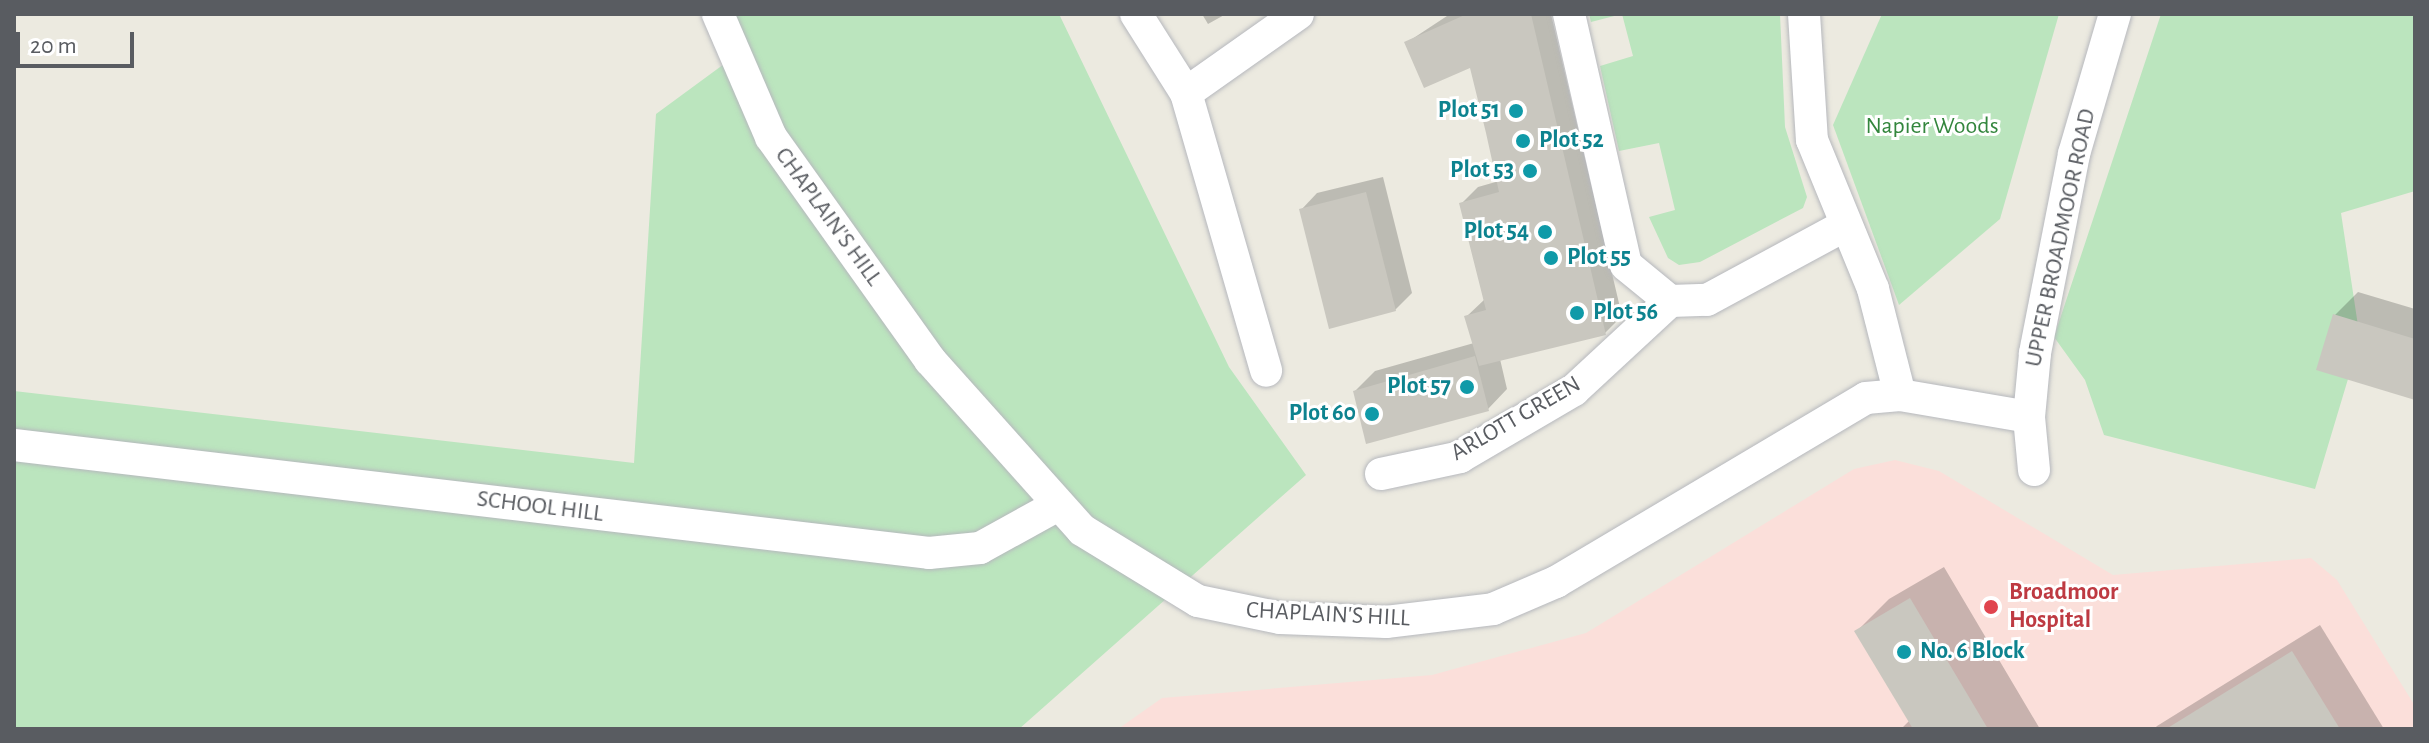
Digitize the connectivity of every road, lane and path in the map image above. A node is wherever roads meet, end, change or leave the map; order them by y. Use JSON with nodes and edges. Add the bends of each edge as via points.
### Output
{"nodes":[{"id":1,"x":718,"y":14,"type":"edge"},
{"id":2,"x":1136,"y":14,"type":"edge"},
{"id":3,"x":1298,"y":14,"type":"edge"},
{"id":4,"x":1569,"y":14,"type":"edge"},
{"id":5,"x":1804,"y":14,"type":"edge"},
{"id":6,"x":2115,"y":14,"type":"edge"},
{"id":7,"x":1186,"y":93,"type":"junction"},
{"id":8,"x":1842,"y":227,"type":"junction"},
{"id":9,"x":1670,"y":301,"type":"junction"},
{"id":10,"x":1266,"y":371,"type":"dead end"},
{"id":11,"x":1900,"y":395,"type":"junction"},
{"id":12,"x":2029,"y":417,"type":"junction"},
{"id":13,"x":14,"y":445,"type":"edge"},
{"id":14,"x":2034,"y":470,"type":"dead end"},
{"id":15,"x":1381,"y":474,"type":"dead end"},
{"id":16,"x":1056,"y":506,"type":"junction"}],
"edges":[{"from":1,"to":16,"type":"street","name":"CHAPLAIN'S HILL","via":[[771,137],[930,360]]},
{"from":2,"to":7,"type":"street"},
{"from":3,"to":7,"type":"street"},
{"from":4,"to":9,"type":"street","via":[[1626,265]]},
{"from":5,"to":8,"type":"street","via":[[1812,140]]},
{"from":6,"to":12,"type":"street","name":"UPPER BROADMOOR ROAD","via":[[2074,154]]},
{"from":7,"to":10,"type":"street"},
{"from":8,"to":9,"type":"street","via":[[1707,300]]},
{"from":8,"to":11,"type":"street","via":[[1873,289]]},
{"from":9,"to":15,"type":"street","name":"ARLOTT GREEN","via":[[1574,390],[1460,457]]},
{"from":11,"to":12,"type":"street","name":"CHAPLAIN'S HILL"},
{"from":11,"to":16,"type":"street","name":"CHAPLAIN'S HILL","via":[[1866,398],[1827,417],[1556,582],[1450,617],[1386,622],[1235,611],[1138,571]]},
{"from":12,"to":14,"type":"street","name":"UPPER BROADMOOR ROAD"},
{"from":13,"to":16,"type":"street","name":"SCHOOL HILL","via":[[929,553],[980,548]]}]}
